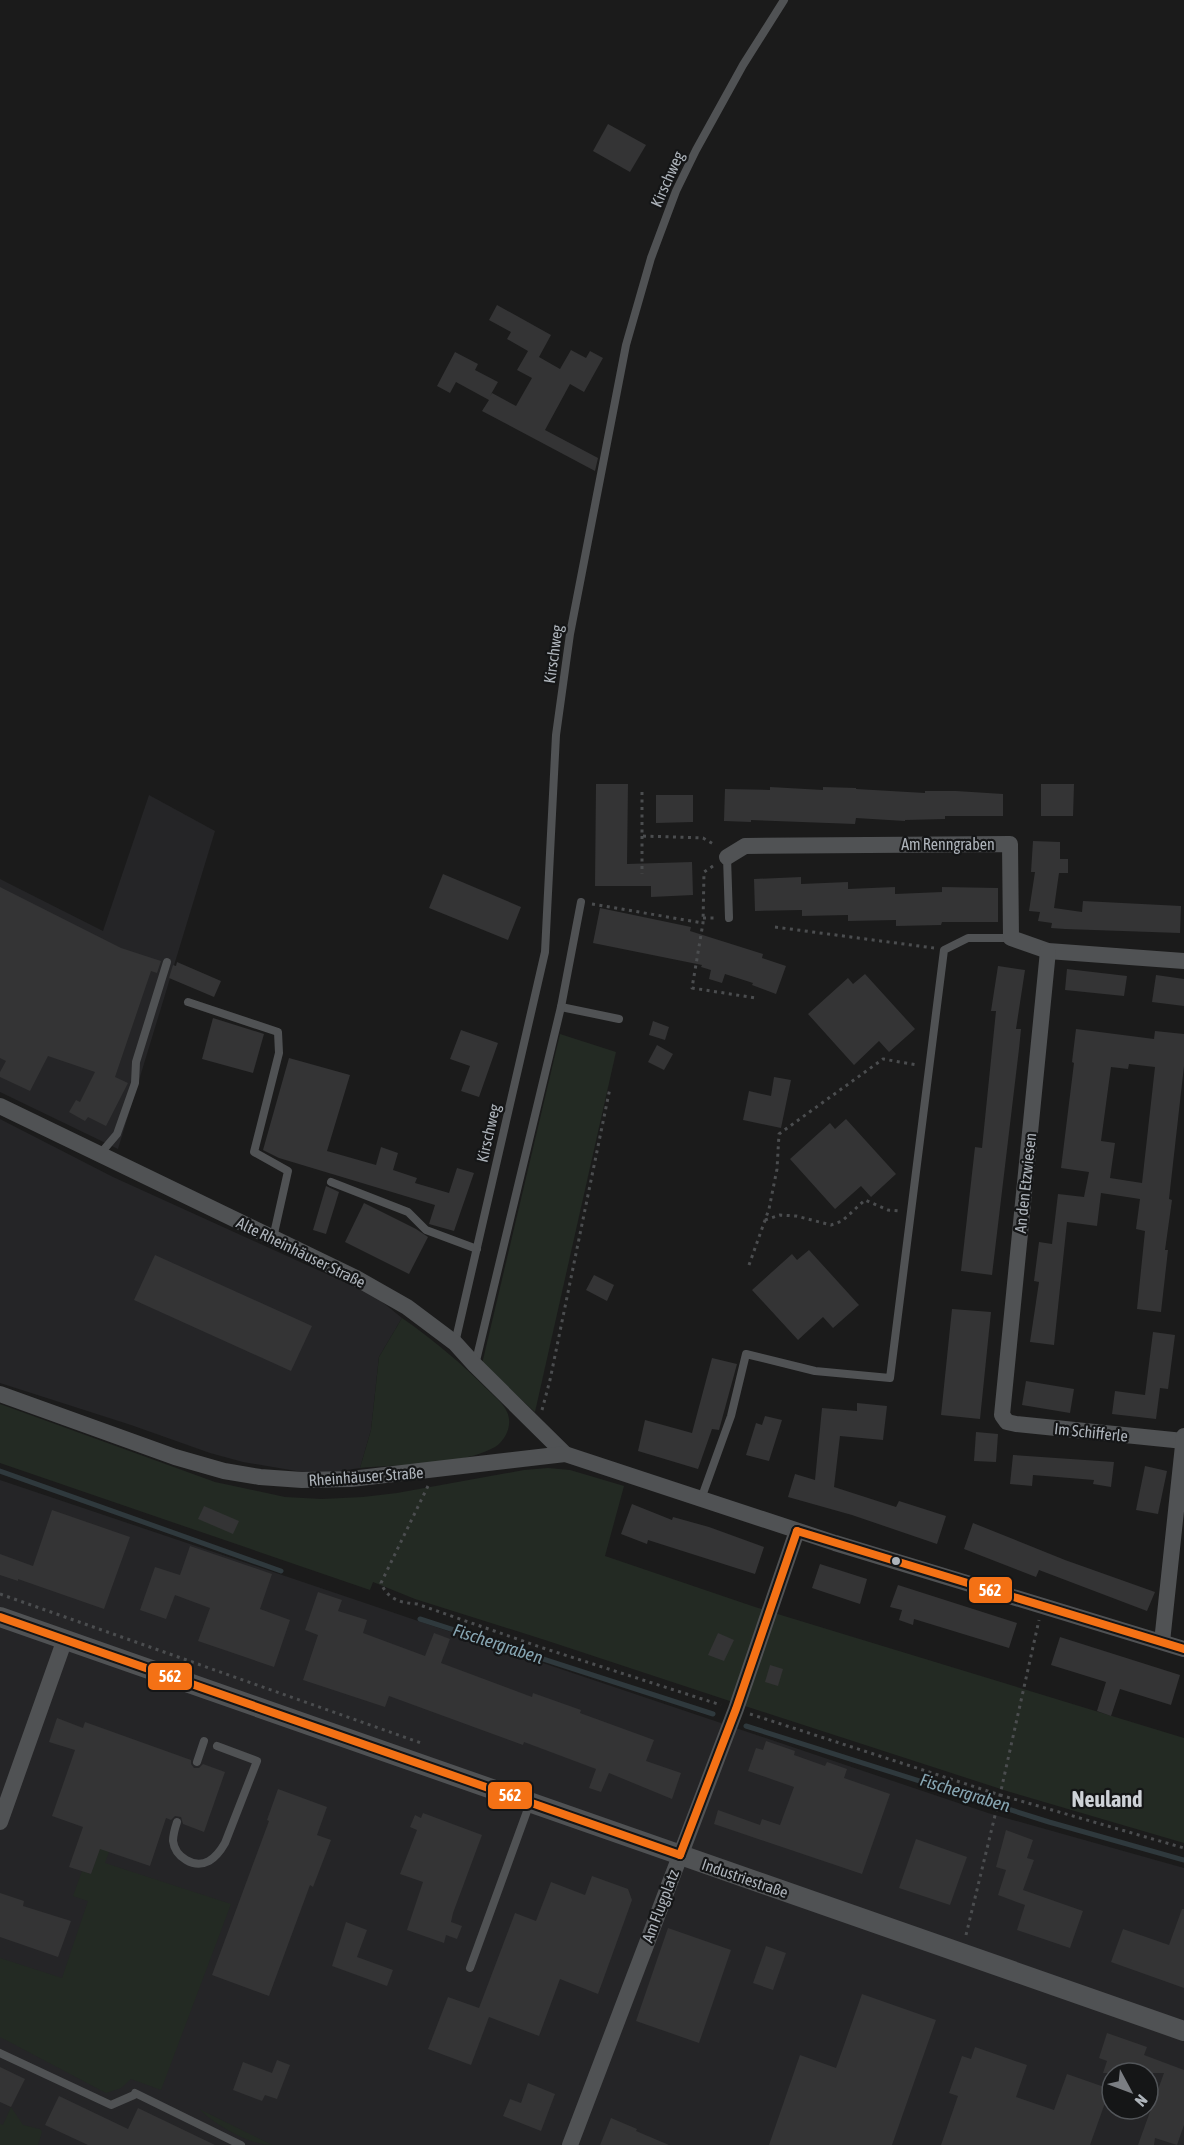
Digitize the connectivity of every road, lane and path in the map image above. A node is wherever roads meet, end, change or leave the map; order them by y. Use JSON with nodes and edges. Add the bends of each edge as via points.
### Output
{"nodes":[{"id":1,"x":784,"y":0,"type":"edge"},
{"id":2,"x":642,"y":792,"type":"dead end"},
{"id":3,"x":642,"y":836,"type":"junction"},
{"id":4,"x":728,"y":856,"type":"junction"},
{"id":5,"x":642,"y":874,"type":"dead end"},
{"id":6,"x":581,"y":902,"type":"joint"},
{"id":7,"x":729,"y":918,"type":"dead end"},
{"id":8,"x":702,"y":922,"type":"junction"},
{"id":9,"x":775,"y":927,"type":"dead end"},
{"id":10,"x":1011,"y":938,"type":"junction"},
{"id":11,"x":944,"y":950,"type":"junction"},
{"id":12,"x":1048,"y":951,"type":"junction"},
{"id":13,"x":1184,"y":961,"type":"edge"},
{"id":14,"x":167,"y":962,"type":"dead end"},
{"id":15,"x":756,"y":998,"type":"dead end"},
{"id":16,"x":189,"y":1002,"type":"dead end"},
{"id":17,"x":561,"y":1007,"type":"junction"},
{"id":18,"x":619,"y":1019,"type":"dead end"},
{"id":19,"x":907,"y":1064,"type":"dead end"},
{"id":20,"x":610,"y":1088,"type":"dead end"},
{"id":21,"x":0,"y":1106,"type":"edge"},
{"id":22,"x":100,"y":1154,"type":"junction"},
{"id":23,"x":331,"y":1182,"type":"dead end"},
{"id":24,"x":906,"y":1212,"type":"dead end"},
{"id":25,"x":765,"y":1220,"type":"junction"},
{"id":26,"x":273,"y":1238,"type":"junction"},
{"id":27,"x":477,"y":1249,"type":"junction"},
{"id":28,"x":749,"y":1265,"type":"dead end"},
{"id":29,"x":455,"y":1343,"type":"junction"},
{"id":30,"x":475,"y":1365,"type":"junction"},
{"id":31,"x":0,"y":1394,"type":"edge"},
{"id":32,"x":1002,"y":1415,"type":"joint"},
{"id":33,"x":537,"y":1426,"type":"junction"},
{"id":34,"x":1184,"y":1436,"type":"edge"},
{"id":35,"x":1184,"y":1441,"type":"edge"},
{"id":36,"x":565,"y":1454,"type":"junction"},
{"id":37,"x":436,"y":1471,"type":"junction"},
{"id":38,"x":701,"y":1499,"type":"junction"},
{"id":39,"x":797,"y":1531,"type":"junction"},
{"id":40,"x":1042,"y":1607,"type":"junction"},
{"id":41,"x":0,"y":1617,"type":"edge"},
{"id":42,"x":65,"y":1640,"type":"junction"},
{"id":43,"x":1162,"y":1642,"type":"junction"},
{"id":44,"x":1184,"y":1649,"type":"edge"},
{"id":45,"x":736,"y":1709,"type":"junction"},
{"id":46,"x":204,"y":1741,"type":"dead end"},
{"id":47,"x":217,"y":1746,"type":"dead end"},
{"id":48,"x":197,"y":1762,"type":"dead end"},
{"id":49,"x":1000,"y":1797,"type":"junction"},
{"id":50,"x":530,"y":1802,"type":"junction"},
{"id":51,"x":0,"y":1822,"type":"edge"},
{"id":52,"x":177,"y":1822,"type":"dead end"},
{"id":53,"x":1184,"y":1848,"type":"edge"},
{"id":54,"x":680,"y":1855,"type":"junction"},
{"id":55,"x":962,"y":1954,"type":"junction"},
{"id":56,"x":470,"y":1968,"type":"dead end"},
{"id":57,"x":1184,"y":2031,"type":"edge"},
{"id":58,"x":0,"y":2053,"type":"edge"},
{"id":59,"x":241,"y":2145,"type":"edge"},
{"id":60,"x":570,"y":2145,"type":"edge"}],
"edges":[{"from":1,"to":27,"type":"lane","name":"Kirschweg","via":[[738,74],[676,191],[651,258],[626,345],[570,634],[556,735],[545,952]]},
{"from":2,"to":3,"type":"path"},
{"from":3,"to":4,"type":"path","via":[[703,838]]},
{"from":3,"to":5,"type":"path"},
{"from":4,"to":7,"type":"lane"},
{"from":4,"to":8,"type":"path","via":[[704,872]]},
{"from":4,"to":10,"type":"street","name":"Am Renngraben","via":[[744,846],[1010,844]]},
{"from":6,"to":8,"type":"path"},
{"from":6,"to":17,"type":"lane"},
{"from":8,"to":15,"type":"path","via":[[692,988]]},
{"from":9,"to":11,"type":"path"},
{"from":10,"to":11,"type":"lane","via":[[968,938]]},
{"from":10,"to":12,"type":"street"},
{"from":11,"to":38,"type":"lane","via":[[890,1378],[815,1371],[746,1354],[731,1416]]},
{"from":12,"to":13,"type":"street"},
{"from":12,"to":32,"type":"street","name":"An den Etzwiesen"},
{"from":14,"to":22,"type":"lane","via":[[136,1062],[135,1083],[117,1134]]},
{"from":16,"to":26,"type":"lane","via":[[278,1032],[279,1053],[254,1152],[288,1171]]},
{"from":17,"to":18,"type":"lane"},
{"from":17,"to":30,"type":"lane"},
{"from":19,"to":25,"type":"path","via":[[883,1059],[779,1134],[777,1169]]},
{"from":20,"to":33,"type":"path"},
{"from":21,"to":22,"type":"street","name":"Alte Rheinhäuser Straße"},
{"from":22,"to":26,"type":"street","name":"Alte Rheinhäuser Straße"},
{"from":23,"to":27,"type":"lane","via":[[408,1212],[426,1230]]},
{"from":24,"to":25,"type":"path","via":[[888,1210],[865,1200],[842,1221],[831,1225],[796,1216],[780,1215]]},
{"from":25,"to":28,"type":"path"},
{"from":26,"to":29,"type":"street","name":"Alte Rheinhäuser Straße","via":[[357,1278],[407,1307]]},
{"from":27,"to":29,"type":"lane","name":"Kirschweg"},
{"from":29,"to":30,"type":"street","name":"Alte Rheinhäuser Straße"},
{"from":30,"to":33,"type":"street","name":"Alte Rheinhäuser Straße"},
{"from":31,"to":37,"type":"street","name":"Rheinhäuser Straße","via":[[224,1471],[303,1480]]},
{"from":32,"to":35,"type":"street","name":"Im Schifferle","via":[[1007,1422],[1016,1424]]},
{"from":33,"to":36,"type":"street","name":"Alte Rheinhäuser Straße"},
{"from":34,"to":35,"type":"street"},
{"from":35,"to":43,"type":"street"},
{"from":36,"to":37,"type":"street","name":"Rheinhäuser Straße"},
{"from":36,"to":38,"type":"street","name":"Rheinhäuser Straße"},
{"from":37,"to":45,"type":"path","via":[[381,1583],[392,1598]]},
{"from":38,"to":39,"type":"street","name":"Rheinhäuser Straße"},
{"from":39,"to":40,"type":"street","name":"Rheinhäuser Straße"},
{"from":39,"to":45,"type":"street","name":"Am Flugplatz"},
{"from":40,"to":43,"type":"street","name":"Rheinhäuser Straße"},
{"from":40,"to":49,"type":"path"},
{"from":41,"to":42,"type":"street","name":"Industriestraße"},
{"from":42,"to":50,"type":"street","name":"Industriestraße"},
{"from":42,"to":51,"type":"street"},
{"from":43,"to":44,"type":"street","name":"Rheinhäuser Straße"},
{"from":45,"to":49,"type":"path"},
{"from":45,"to":54,"type":"street","name":"Am Flugplatz"},
{"from":46,"to":48,"type":"lane"},
{"from":47,"to":52,"type":"lane","via":[[257,1761],[220,1852],[208,1862],[194,1863],[182,1858],[173,1839]]},
{"from":49,"to":53,"type":"path"},
{"from":49,"to":55,"type":"path"},
{"from":50,"to":54,"type":"street","name":"Industriestraße"},
{"from":50,"to":56,"type":"lane"},
{"from":54,"to":55,"type":"street","name":"Industriestraße"},
{"from":54,"to":60,"type":"street","name":"Am Flugplatz"},
{"from":55,"to":57,"type":"street","name":"Industriestraße"},
{"from":58,"to":59,"type":"lane","via":[[111,2105],[135,2093]]}]}
